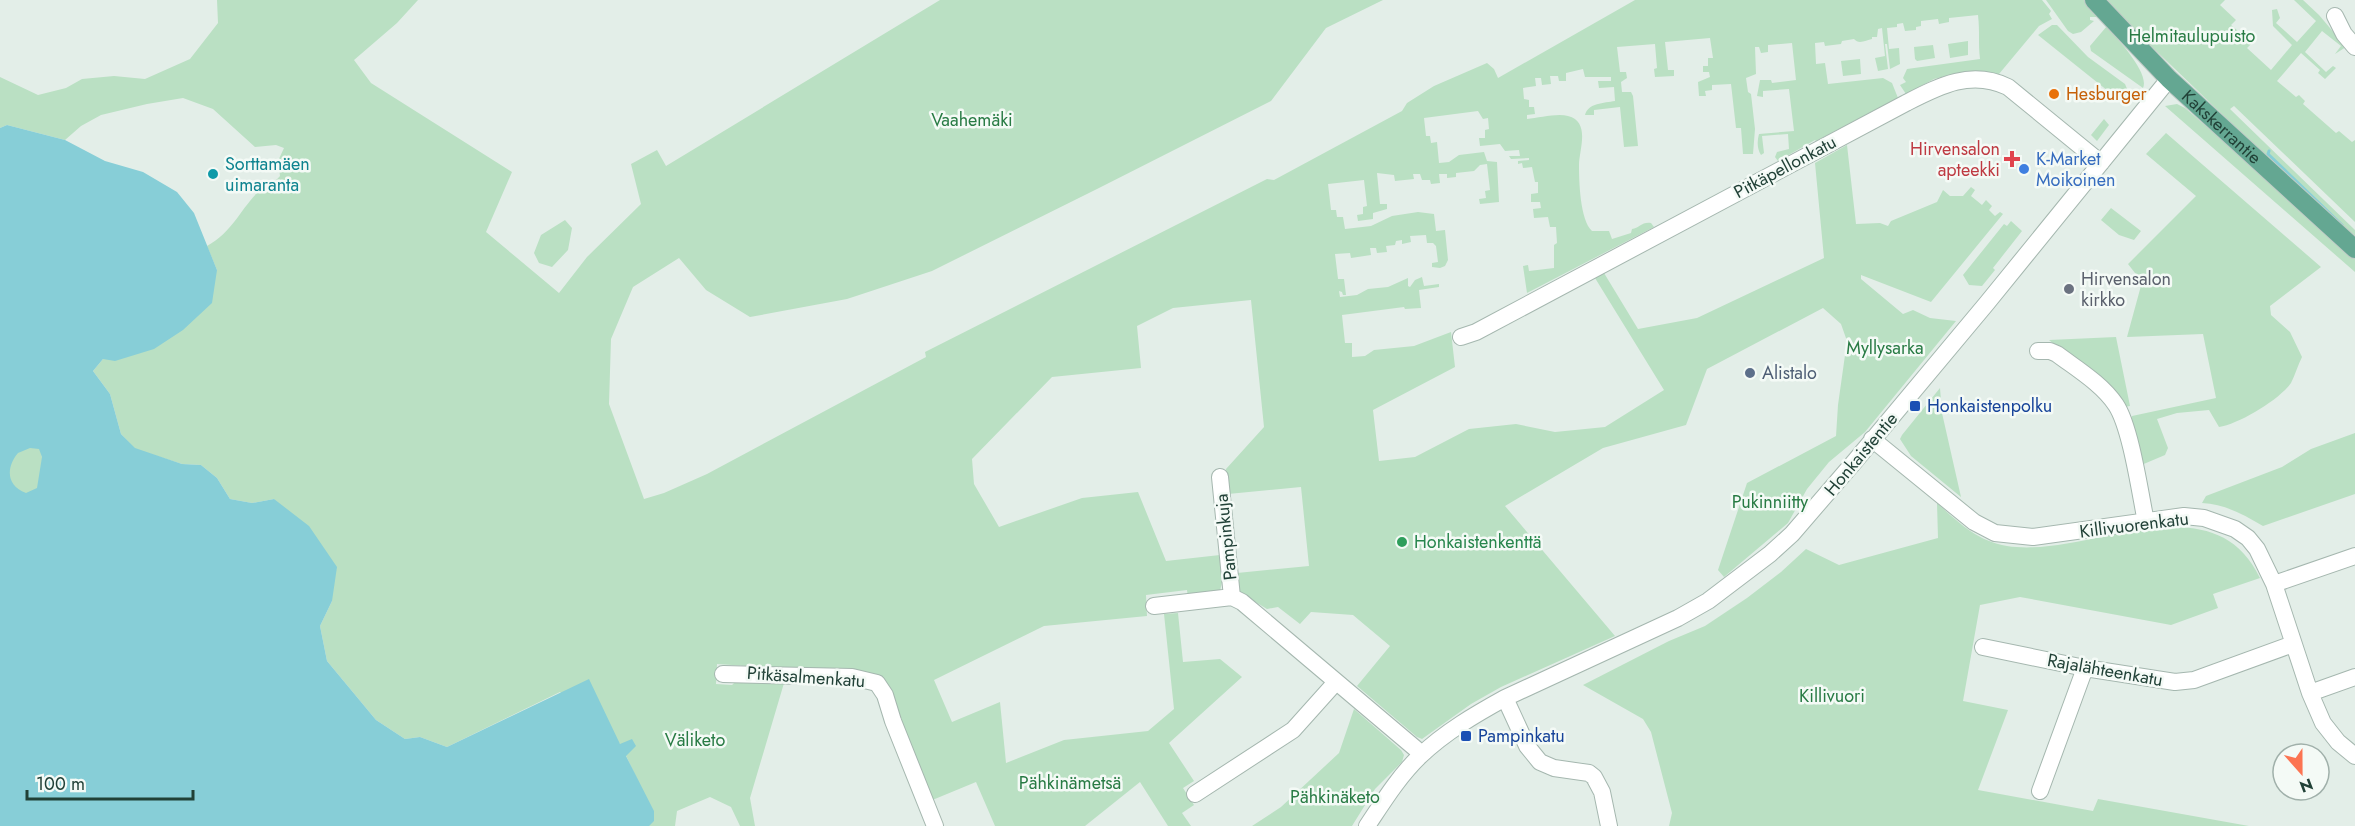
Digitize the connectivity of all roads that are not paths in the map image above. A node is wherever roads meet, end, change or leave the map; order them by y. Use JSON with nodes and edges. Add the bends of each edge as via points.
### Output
{"nodes":[{"id":1,"x":2094,"y":0,"type":"edge"},
{"id":2,"x":2335,"y":16,"type":"dead end"},
{"id":3,"x":2355,"y":47,"type":"edge"},
{"id":4,"x":2169,"y":79,"type":"junction"},
{"id":5,"x":2101,"y":163,"type":"junction"},
{"id":6,"x":2355,"y":249,"type":"edge"},
{"id":7,"x":1461,"y":337,"type":"dead end"},
{"id":8,"x":2038,"y":351,"type":"dead end"},
{"id":9,"x":1872,"y":439,"type":"junction"},
{"id":10,"x":1220,"y":477,"type":"dead end"},
{"id":11,"x":2145,"y":522,"type":"junction"},
{"id":12,"x":2355,"y":556,"type":"edge"},
{"id":13,"x":2274,"y":584,"type":"junction"},
{"id":14,"x":1232,"y":597,"type":"junction"},
{"id":15,"x":1154,"y":606,"type":"dead end"},
{"id":16,"x":2293,"y":644,"type":"junction"},
{"id":17,"x":1983,"y":647,"type":"dead end"},
{"id":18,"x":2085,"y":668,"type":"junction"},
{"id":19,"x":723,"y":674,"type":"dead end"},
{"id":20,"x":2355,"y":677,"type":"edge"},
{"id":21,"x":1336,"y":682,"type":"junction"},
{"id":22,"x":2310,"y":693,"type":"junction"},
{"id":23,"x":1504,"y":698,"type":"junction"},
{"id":24,"x":1422,"y":754,"type":"junction"},
{"id":25,"x":2355,"y":756,"type":"edge"},
{"id":26,"x":2040,"y":791,"type":"dead end"},
{"id":27,"x":1195,"y":794,"type":"dead end"},
{"id":28,"x":935,"y":826,"type":"edge"},
{"id":29,"x":1367,"y":826,"type":"edge"},
{"id":30,"x":1609,"y":826,"type":"edge"}],
"edges":[{"from":1,"to":4,"type":"main road","name":"Kakskerrantie"},
{"from":2,"to":3,"type":"street"},
{"from":4,"to":5,"type":"street","name":"Honkaistentie"},
{"from":4,"to":6,"type":"main road","name":"Kakskerrantie"},
{"from":5,"to":7,"type":"street","name":"Pitkäpellonkatu","via":[[2008,87],[1980,79],[1954,81]]},
{"from":5,"to":9,"type":"street","name":"Honkaistentie"},
{"from":8,"to":11,"type":"street","via":[[2057,354],[2105,392],[2117,407],[2127,431]]},
{"from":9,"to":11,"type":"street","name":"Killivuorenkatu","via":[[1974,522],[1995,533],[2033,537]]},
{"from":9,"to":23,"type":"street","name":"Honkaistentie","via":[[1792,534],[1730,586],[1678,618]]},
{"from":10,"to":14,"type":"street","name":"Pampinkuja"},
{"from":11,"to":13,"type":"street","name":"Killivuorenkatu","via":[[2184,516],[2204,518],[2235,529],[2257,549]]},
{"from":12,"to":13,"type":"street"},
{"from":13,"to":16,"type":"street","name":"Killivuorenkatu"},
{"from":14,"to":15,"type":"street"},
{"from":14,"to":21,"type":"street"},
{"from":16,"to":18,"type":"street","name":"Rajalähteenkatu","via":[[2185,682]]},
{"from":16,"to":22,"type":"street","name":"Killivuorenkatu"},
{"from":17,"to":18,"type":"street","name":"Rajalähteenkatu"},
{"from":18,"to":26,"type":"street"},
{"from":19,"to":28,"type":"street","name":"Pitkäsalmenkatu","via":[[852,677],[877,683],[885,694]]},
{"from":20,"to":22,"type":"street"},
{"from":21,"to":24,"type":"street"},
{"from":21,"to":27,"type":"street","via":[[1293,730]]},
{"from":22,"to":25,"type":"street","name":"Killivuorenkatu","via":[[2326,728]]},
{"from":23,"to":24,"type":"street","name":"Honkaistentie"},
{"from":23,"to":30,"type":"street","via":[[1527,746],[1540,762],[1594,777],[1602,792]]},
{"from":24,"to":29,"type":"street","name":"Honkaistentie","via":[[1396,783]]}]}
